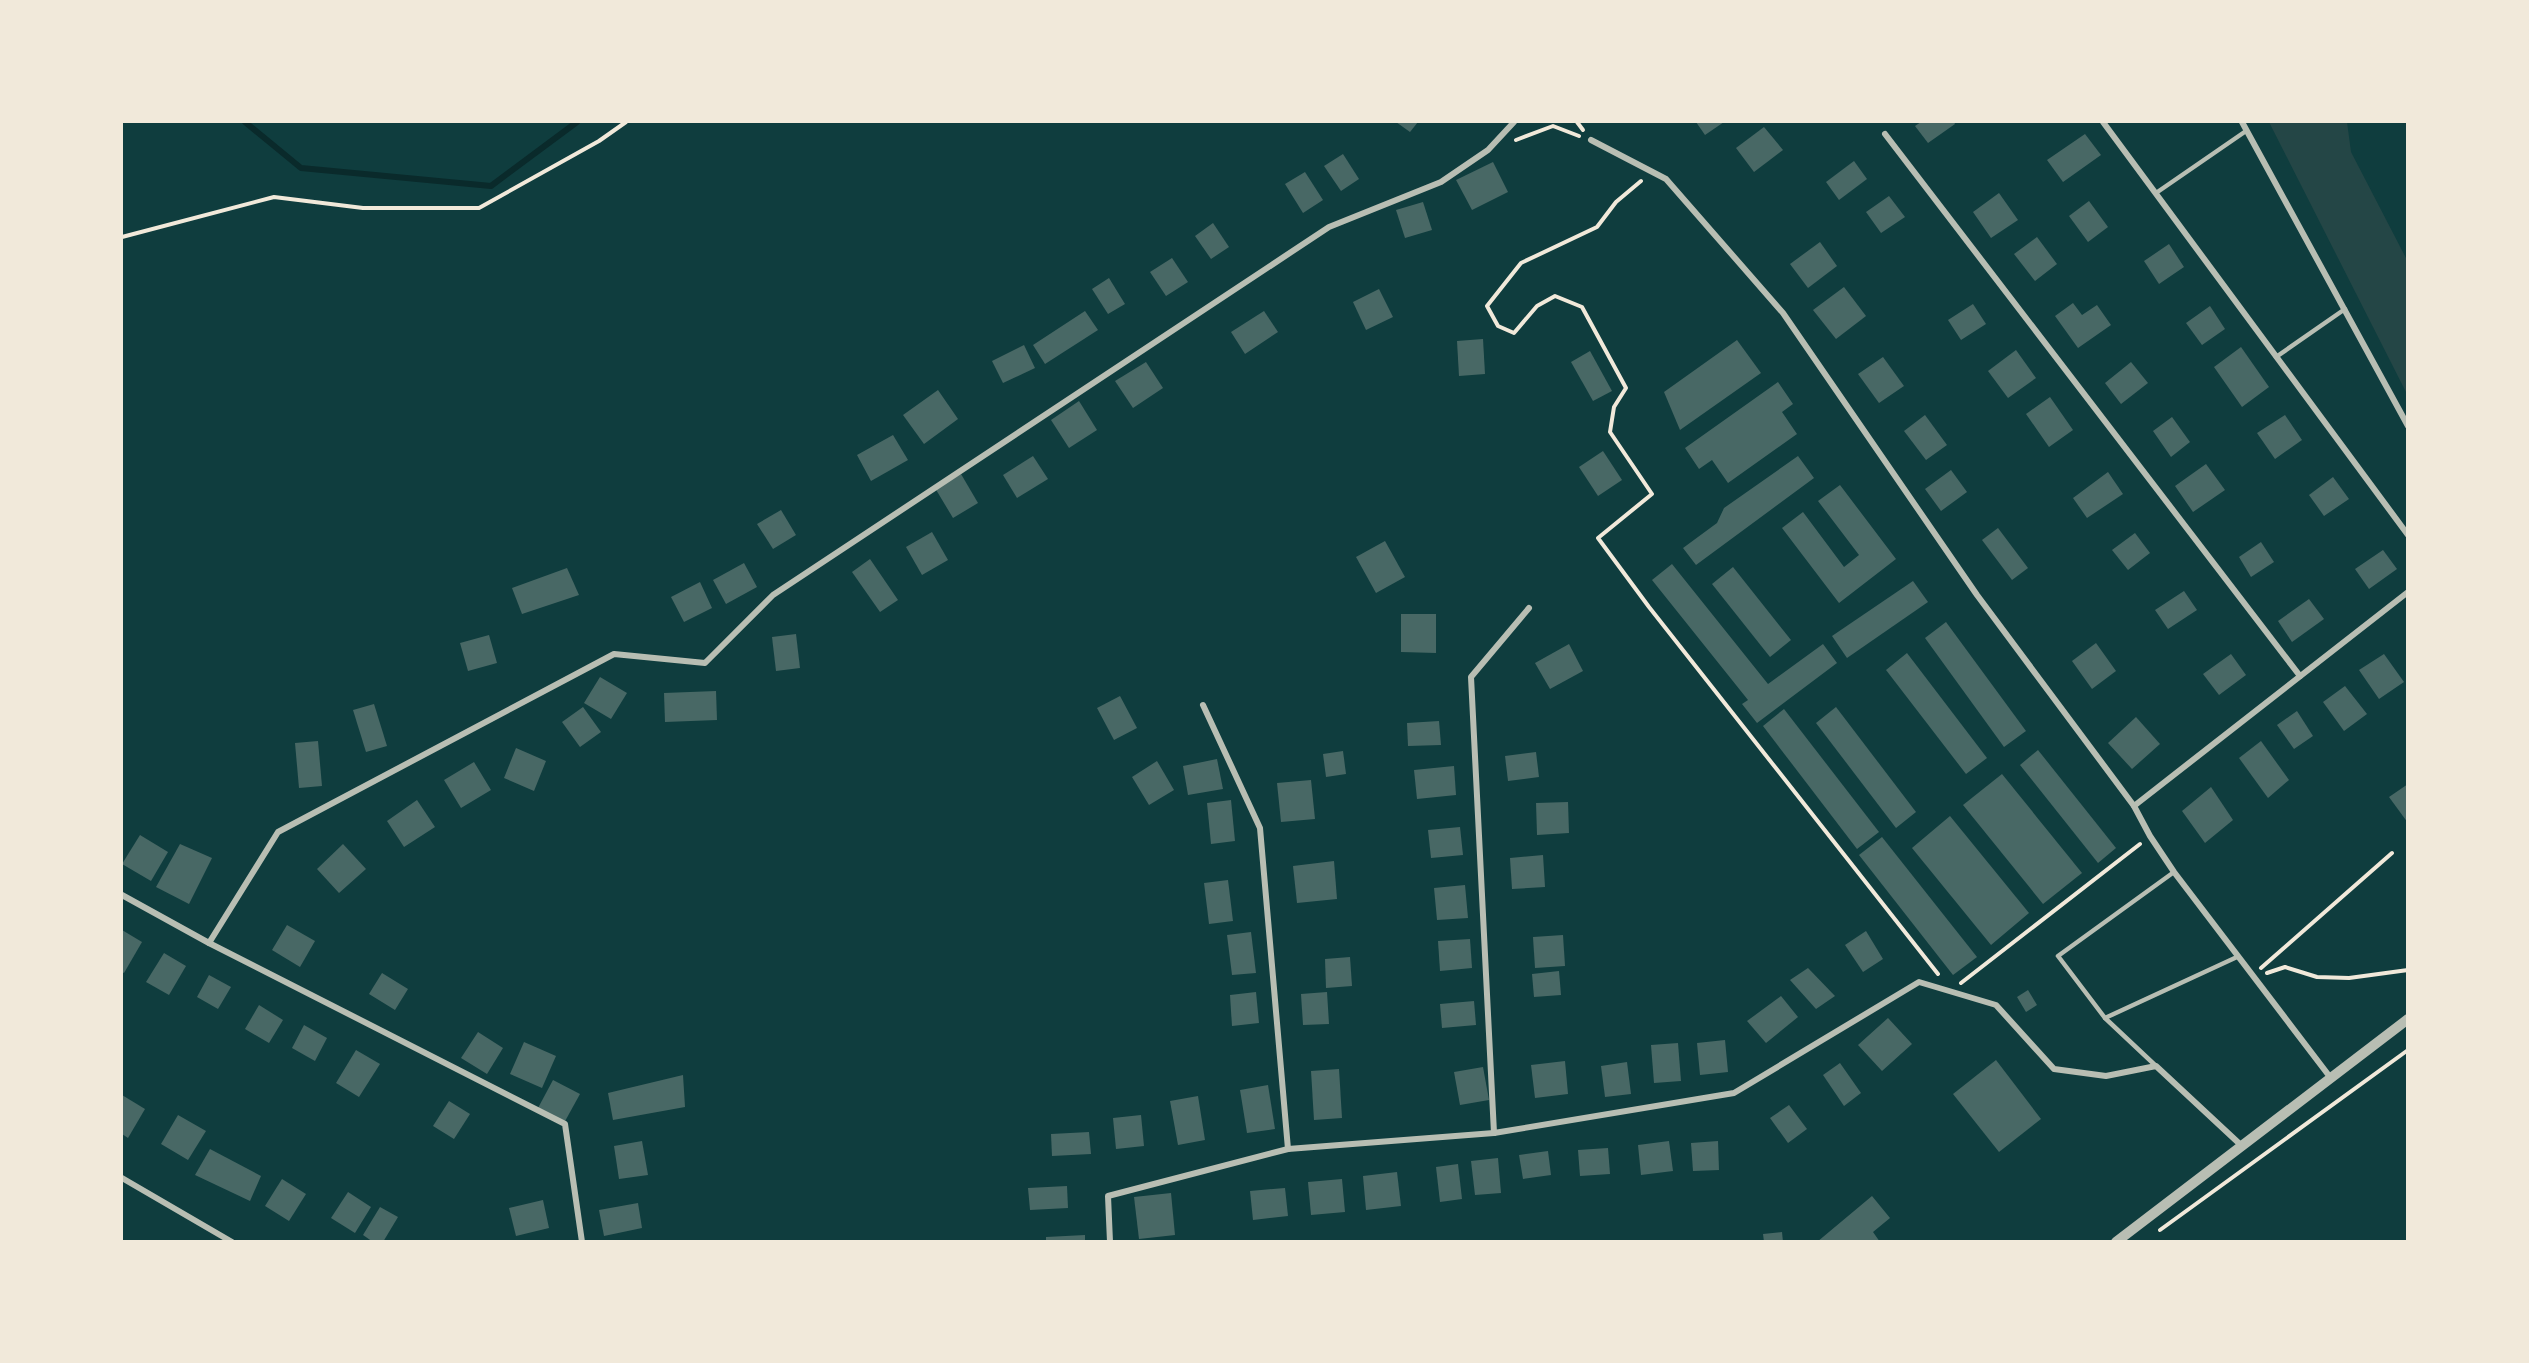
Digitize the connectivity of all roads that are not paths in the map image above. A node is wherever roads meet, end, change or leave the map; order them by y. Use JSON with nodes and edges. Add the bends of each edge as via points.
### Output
{"nodes":[{"id":1,"x":1514,"y":122,"type":"edge"},
{"id":2,"x":2103,"y":122,"type":"edge"},
{"id":3,"x":2242,"y":122,"type":"edge"},
{"id":4,"x":2246,"y":131,"type":"junction"},
{"id":5,"x":1885,"y":134,"type":"dead end"},
{"id":6,"x":1591,"y":140,"type":"road end"},
{"id":7,"x":2156,"y":193,"type":"junction"},
{"id":8,"x":2345,"y":309,"type":"junction"},
{"id":9,"x":2276,"y":357,"type":"junction"},
{"id":10,"x":2408,"y":426,"type":"edge"},
{"id":11,"x":2408,"y":535,"type":"edge"},
{"id":12,"x":2408,"y":592,"type":"edge"},
{"id":13,"x":1529,"y":608,"type":"dead end"},
{"id":14,"x":2300,"y":676,"type":"junction"},
{"id":15,"x":1203,"y":705,"type":"dead end"},
{"id":16,"x":2134,"y":806,"type":"junction"},
{"id":17,"x":2174,"y":872,"type":"junction"},
{"id":18,"x":122,"y":895,"type":"edge"},
{"id":19,"x":209,"y":943,"type":"junction"},
{"id":20,"x":2237,"y":957,"type":"junction"},
{"id":21,"x":2105,"y":1018,"type":"junction"},
{"id":22,"x":2408,"y":1019,"type":"edge"},
{"id":23,"x":2156,"y":1066,"type":"junction"},
{"id":24,"x":2330,"y":1077,"type":"junction"},
{"id":25,"x":1494,"y":1133,"type":"junction"},
{"id":26,"x":2243,"y":1147,"type":"junction"},
{"id":27,"x":1288,"y":1149,"type":"junction"},
{"id":28,"x":122,"y":1178,"type":"edge"},
{"id":29,"x":232,"y":1242,"type":"edge"},
{"id":30,"x":582,"y":1242,"type":"edge"},
{"id":31,"x":1110,"y":1242,"type":"edge"},
{"id":32,"x":2116,"y":1242,"type":"edge"}],
"edges":[{"from":1,"to":19,"type":"street","via":[[1488,150],[1441,182],[1329,227],[773,595],[705,663],[614,654],[278,832]]},
{"from":2,"to":7,"type":"street"},
{"from":3,"to":4,"type":"street"},
{"from":4,"to":7,"type":"lane"},
{"from":4,"to":8,"type":"street"},
{"from":5,"to":14,"type":"street"},
{"from":6,"to":16,"type":"street","via":[[1666,179],[1782,313],[1977,595]]},
{"from":7,"to":9,"type":"street"},
{"from":8,"to":9,"type":"lane"},
{"from":8,"to":10,"type":"street"},
{"from":9,"to":11,"type":"street"},
{"from":12,"to":14,"type":"street"},
{"from":13,"to":25,"type":"street","via":[[1471,677]]},
{"from":14,"to":16,"type":"street"},
{"from":15,"to":27,"type":"street","via":[[1260,828]]},
{"from":16,"to":17,"type":"street"},
{"from":17,"to":20,"type":"street"},
{"from":17,"to":21,"type":"lane","via":[[2058,956]]},
{"from":18,"to":19,"type":"street"},
{"from":19,"to":30,"type":"street","via":[[565,1124]]},
{"from":20,"to":21,"type":"lane"},
{"from":20,"to":24,"type":"street"},
{"from":21,"to":23,"type":"lane"},
{"from":22,"to":24,"type":"street"},
{"from":23,"to":25,"type":"street","via":[[2106,1076],[2054,1069],[1996,1005],[1919,982],[1734,1093]]},
{"from":23,"to":26,"type":"street"},
{"from":24,"to":26,"type":"street"},
{"from":25,"to":27,"type":"street"},
{"from":26,"to":32,"type":"street"},
{"from":27,"to":31,"type":"street","via":[[1108,1196]]},
{"from":28,"to":29,"type":"street"}]}
